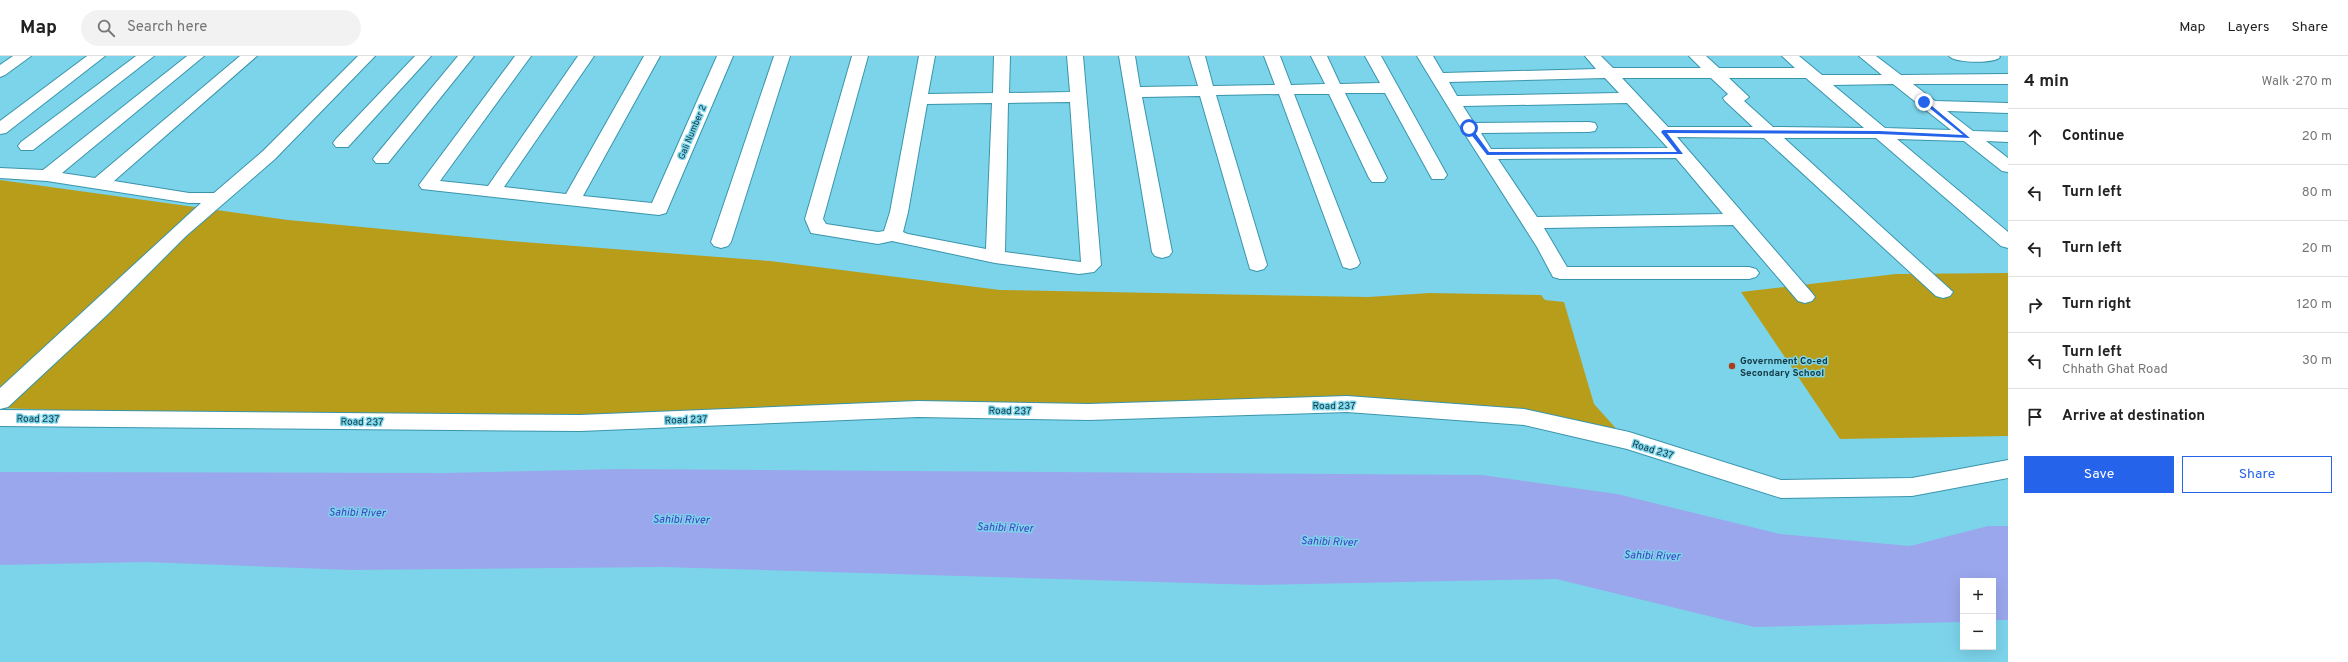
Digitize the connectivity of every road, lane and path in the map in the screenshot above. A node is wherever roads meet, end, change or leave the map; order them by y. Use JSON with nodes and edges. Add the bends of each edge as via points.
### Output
{"nodes":[{"id":1,"x":23,"y":56,"type":"edge"},
{"id":2,"x":97,"y":56,"type":"edge"},
{"id":3,"x":146,"y":56,"type":"edge"},
{"id":4,"x":196,"y":56,"type":"edge"},
{"id":5,"x":249,"y":56,"type":"edge"},
{"id":6,"x":367,"y":56,"type":"edge"},
{"id":7,"x":423,"y":56,"type":"edge"},
{"id":8,"x":466,"y":56,"type":"edge"},
{"id":9,"x":523,"y":56,"type":"edge"},
{"id":10,"x":586,"y":56,"type":"edge"},
{"id":11,"x":652,"y":56,"type":"edge"},
{"id":12,"x":725,"y":56,"type":"edge"},
{"id":13,"x":782,"y":56,"type":"edge"},
{"id":14,"x":860,"y":56,"type":"edge"},
{"id":15,"x":927,"y":56,"type":"edge"},
{"id":16,"x":1002,"y":56,"type":"edge"},
{"id":17,"x":1075,"y":56,"type":"edge"},
{"id":18,"x":1127,"y":56,"type":"edge"},
{"id":19,"x":1197,"y":56,"type":"edge"},
{"id":20,"x":1272,"y":56,"type":"edge"},
{"id":21,"x":1319,"y":56,"type":"edge"},
{"id":22,"x":1373,"y":56,"type":"edge"},
{"id":23,"x":1425,"y":56,"type":"edge"},
{"id":24,"x":1593,"y":56,"type":"edge"},
{"id":25,"x":1697,"y":56,"type":"edge"},
{"id":26,"x":1790,"y":56,"type":"edge"},
{"id":27,"x":1867,"y":56,"type":"edge"},
{"id":28,"x":1957,"y":56,"type":"edge"},
{"id":29,"x":1992,"y":56,"type":"edge"},
{"id":30,"x":0,"y":72,"type":"edge"},
{"id":31,"x":2008,"y":72,"type":"edge"},
{"id":32,"x":1609,"y":73,"type":"junction"},
{"id":33,"x":1717,"y":75,"type":"junction"},
{"id":34,"x":1815,"y":77,"type":"junction"},
{"id":35,"x":1439,"y":78,"type":"junction"},
{"id":36,"x":1896,"y":79,"type":"junction"},
{"id":37,"x":2008,"y":79,"type":"edge"},
{"id":38,"x":1335,"y":88,"type":"junction"},
{"id":39,"x":1390,"y":88,"type":"junction"},
{"id":40,"x":1284,"y":90,"type":"junction"},
{"id":41,"x":1207,"y":91,"type":"junction"},
{"id":42,"x":1134,"y":92,"type":"junction"},
{"id":43,"x":1002,"y":97,"type":"junction"},
{"id":44,"x":1079,"y":97,"type":"junction"},
{"id":45,"x":1633,"y":98,"type":"junction"},
{"id":46,"x":920,"y":99,"type":"junction"},
{"id":47,"x":1453,"y":101,"type":"junction"},
{"id":48,"x":1930,"y":106,"type":"junction"},
{"id":49,"x":2008,"y":108,"type":"edge"},
{"id":50,"x":1589,"y":127,"type":"dead end"},
{"id":51,"x":1469,"y":128,"type":"junction"},
{"id":52,"x":0,"y":129,"type":"edge"},
{"id":53,"x":1663,"y":132,"type":"junction"},
{"id":54,"x":1768,"y":132,"type":"junction"},
{"id":55,"x":1879,"y":133,"type":"junction"},
{"id":56,"x":1969,"y":137,"type":"junction"},
{"id":57,"x":2008,"y":137,"type":"edge"},
{"id":58,"x":342,"y":144,"type":"dead end"},
{"id":59,"x":27,"y":146,"type":"dead end"},
{"id":60,"x":1681,"y":153,"type":"junction"},
{"id":61,"x":1487,"y":154,"type":"junction"},
{"id":62,"x":382,"y":159,"type":"dead end"},
{"id":63,"x":2006,"y":165,"type":"edge"},
{"id":64,"x":0,"y":174,"type":"edge"},
{"id":65,"x":1438,"y":175,"type":"dead end"},
{"id":66,"x":47,"y":176,"type":"junction"},
{"id":67,"x":1378,"y":178,"type":"dead end"},
{"id":68,"x":98,"y":185,"type":"junction"},
{"id":69,"x":493,"y":192,"type":"junction"},
{"id":70,"x":219,"y":198,"type":"junction"},
{"id":71,"x":571,"y":201,"type":"junction"},
{"id":72,"x":1738,"y":219,"type":"junction"},
{"id":73,"x":1532,"y":223,"type":"junction"},
{"id":74,"x":894,"y":235,"type":"junction"},
{"id":75,"x":721,"y":242,"type":"dead end"},
{"id":76,"x":2008,"y":242,"type":"edge"},
{"id":77,"x":1162,"y":252,"type":"dead end"},
{"id":78,"x":995,"y":257,"type":"junction"},
{"id":79,"x":1350,"y":263,"type":"dead end"},
{"id":80,"x":1257,"y":265,"type":"dead end"},
{"id":81,"x":1749,"y":273,"type":"dead end"},
{"id":82,"x":1943,"y":292,"type":"dead end"},
{"id":83,"x":1805,"y":297,"type":"dead end"},
{"id":84,"x":0,"y":401,"type":"edge"},
{"id":85,"x":0,"y":418,"type":"edge"},
{"id":86,"x":2008,"y":469,"type":"edge"}],
"edges":[{"from":1,"to":30,"type":"street"},
{"from":2,"to":52,"type":"street"},
{"from":3,"to":59,"type":"street"},
{"from":4,"to":66,"type":"street"},
{"from":5,"to":68,"type":"street"},
{"from":6,"to":70,"type":"street","via":[[269,155]]},
{"from":7,"to":58,"type":"street"},
{"from":8,"to":62,"type":"street"},
{"from":9,"to":69,"type":"street","via":[[428,185]]},
{"from":10,"to":69,"type":"street"},
{"from":11,"to":71,"type":"street"},
{"from":12,"to":71,"type":"street","name":"Gali Number 2","via":[[659,209]]},
{"from":13,"to":75,"type":"street"},
{"from":14,"to":74,"type":"street","via":[[814,219],[818,229],[878,238]]},
{"from":15,"to":46,"type":"street"},
{"from":16,"to":43,"type":"street"},
{"from":17,"to":44,"type":"street"},
{"from":18,"to":42,"type":"street"},
{"from":19,"to":41,"type":"street"},
{"from":20,"to":40,"type":"street"},
{"from":21,"to":38,"type":"street"},
{"from":22,"to":39,"type":"street"},
{"from":23,"to":35,"type":"street"},
{"from":24,"to":32,"type":"street"},
{"from":25,"to":33,"type":"street"},
{"from":26,"to":34,"type":"street"},
{"from":27,"to":36,"type":"street"},
{"from":28,"to":29,"type":"street"},
{"from":29,"to":31,"type":"street"},
{"from":32,"to":33,"type":"street"},
{"from":32,"to":35,"type":"street"},
{"from":32,"to":45,"type":"street"},
{"from":33,"to":34,"type":"street"},
{"from":33,"to":54,"type":"street","via":[[1741,97],[1731,98]]},
{"from":34,"to":36,"type":"street"},
{"from":34,"to":55,"type":"street"},
{"from":35,"to":47,"type":"street"},
{"from":36,"to":37,"type":"street"},
{"from":36,"to":48,"type":"street"},
{"from":38,"to":39,"type":"street"},
{"from":38,"to":40,"type":"street"},
{"from":38,"to":67,"type":"street"},
{"from":39,"to":65,"type":"street"},
{"from":40,"to":41,"type":"street"},
{"from":40,"to":79,"type":"street"},
{"from":41,"to":42,"type":"street"},
{"from":41,"to":80,"type":"street"},
{"from":42,"to":77,"type":"street"},
{"from":43,"to":44,"type":"street"},
{"from":43,"to":46,"type":"street"},
{"from":43,"to":78,"type":"street"},
{"from":44,"to":78,"type":"street","via":[[1090,265],[1087,268],[1079,268]]},
{"from":45,"to":47,"type":"street"},
{"from":45,"to":53,"type":"street"},
{"from":46,"to":74,"type":"street"},
{"from":47,"to":51,"type":"street"},
{"from":48,"to":49,"type":"street"},
{"from":48,"to":56,"type":"street"},
{"from":50,"to":51,"type":"street"},
{"from":51,"to":61,"type":"street"},
{"from":53,"to":54,"type":"street"},
{"from":53,"to":60,"type":"street"},
{"from":54,"to":55,"type":"street"},
{"from":54,"to":82,"type":"street"},
{"from":55,"to":56,"type":"street"},
{"from":55,"to":76,"type":"street"},
{"from":56,"to":57,"type":"street"},
{"from":56,"to":63,"type":"street"},
{"from":60,"to":61,"type":"street"},
{"from":60,"to":72,"type":"street"},
{"from":61,"to":73,"type":"street"},
{"from":64,"to":66,"type":"street"},
{"from":66,"to":68,"type":"street"},
{"from":68,"to":70,"type":"street","via":[[189,198]]},
{"from":69,"to":71,"type":"street"},
{"from":70,"to":84,"type":"street","via":[[179,232],[102,308]]},
{"from":72,"to":73,"type":"street"},
{"from":72,"to":83,"type":"street"},
{"from":73,"to":81,"type":"street","via":[[1560,273]]},
{"from":74,"to":78,"type":"street","via":[[902,239]]},
{"from":85,"to":86,"type":"street","name":"Road 237","via":[[580,423],[918,409],[1089,412],[1347,404],[1524,417],[1629,441],[1781,489],[1912,487]]}]}
